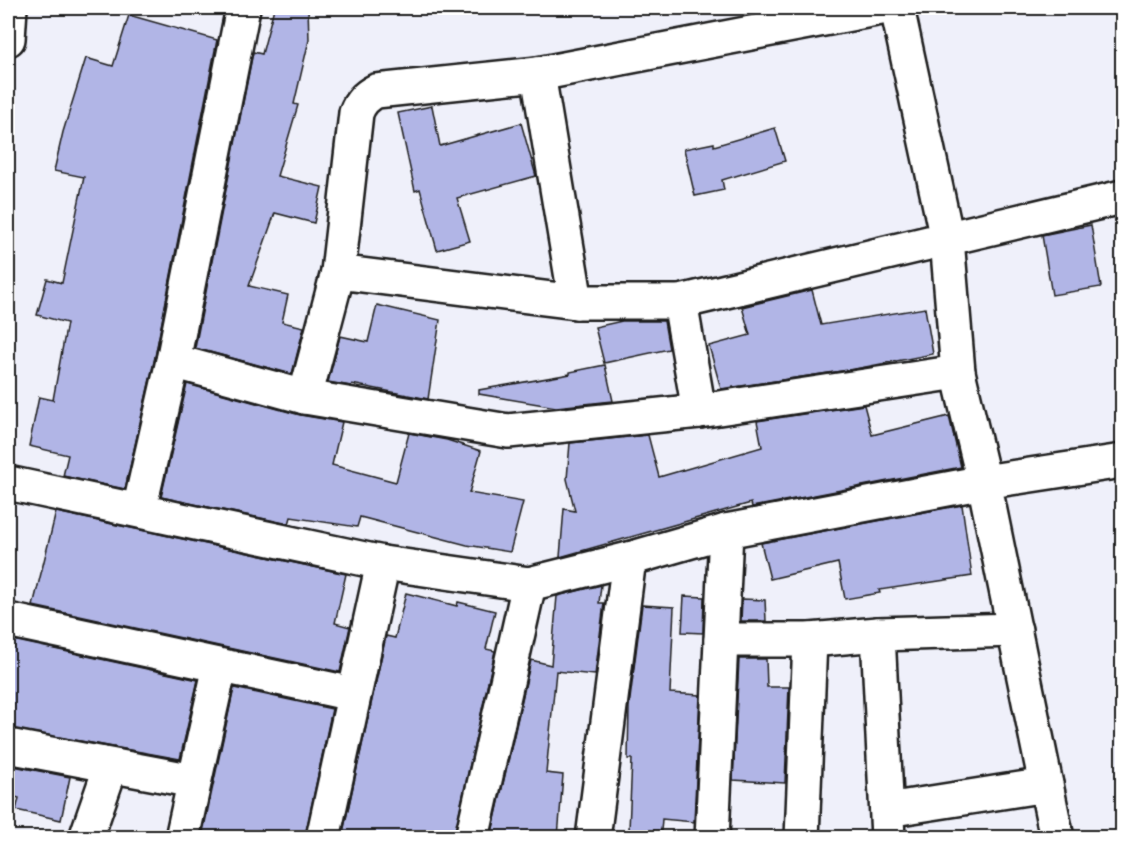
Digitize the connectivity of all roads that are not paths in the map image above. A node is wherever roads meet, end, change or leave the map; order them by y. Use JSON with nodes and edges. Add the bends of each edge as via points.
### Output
{"nodes":[{"id":1,"x":243,"y":8,"type":"edge"},
{"id":2,"x":880,"y":8,"type":"edge"},
{"id":3,"x":897,"y":8,"type":"edge"},
{"id":4,"x":538,"y":74,"type":"junction"},
{"id":5,"x":1122,"y":197,"type":"edge"},
{"id":6,"x":947,"y":239,"type":"junction"},
{"id":7,"x":338,"y":272,"type":"junction"},
{"id":8,"x":576,"y":302,"type":"junction"},
{"id":9,"x":680,"y":302,"type":"junction"},
{"id":10,"x":173,"y":361,"type":"junction"},
{"id":11,"x":958,"y":372,"type":"junction"},
{"id":12,"x":304,"y":397,"type":"junction"},
{"id":13,"x":699,"y":411,"type":"junction"},
{"id":14,"x":1122,"y":461,"type":"edge"},
{"id":15,"x":984,"y":482,"type":"junction"},
{"id":16,"x":8,"y":483,"type":"edge"},
{"id":17,"x":139,"y":510,"type":"junction"},
{"id":18,"x":726,"y":531,"type":"junction"},
{"id":19,"x":629,"y":559,"type":"junction"},
{"id":20,"x":383,"y":564,"type":"junction"},
{"id":21,"x":529,"y":584,"type":"junction"},
{"id":22,"x":8,"y":620,"type":"edge"},
{"id":23,"x":1015,"y":630,"type":"junction"},
{"id":24,"x":878,"y":634,"type":"junction"},
{"id":25,"x":721,"y":640,"type":"junction"},
{"id":26,"x":810,"y":640,"type":"junction"},
{"id":27,"x":220,"y":666,"type":"junction"},
{"id":28,"x":353,"y":694,"type":"junction"},
{"id":29,"x":8,"y":746,"type":"edge"},
{"id":30,"x":111,"y":766,"type":"junction"},
{"id":31,"x":194,"y":781,"type":"junction"},
{"id":32,"x":1046,"y":785,"type":"junction"},
{"id":33,"x":888,"y":824,"type":"edge"},
{"id":34,"x":86,"y":837,"type":"edge"},
{"id":35,"x":182,"y":837,"type":"edge"},
{"id":36,"x":323,"y":837,"type":"edge"},
{"id":37,"x":472,"y":837,"type":"edge"},
{"id":38,"x":593,"y":837,"type":"edge"},
{"id":39,"x":712,"y":837,"type":"edge"},
{"id":40,"x":802,"y":837,"type":"edge"},
{"id":41,"x":1057,"y":837,"type":"edge"}],
"edges":[{"from":1,"to":10,"type":"street"},
{"from":2,"to":4,"type":"street"},
{"from":3,"to":6,"type":"street"},
{"from":4,"to":7,"type":"street","via":[[376,91],[367,96],[356,113]]},
{"from":4,"to":8,"type":"street"},
{"from":5,"to":6,"type":"street"},
{"from":6,"to":9,"type":"street"},
{"from":6,"to":11,"type":"street"},
{"from":7,"to":8,"type":"street"},
{"from":7,"to":12,"type":"street"},
{"from":8,"to":9,"type":"street"},
{"from":9,"to":13,"type":"street"},
{"from":10,"to":12,"type":"street"},
{"from":10,"to":17,"type":"street"},
{"from":11,"to":13,"type":"street"},
{"from":11,"to":15,"type":"street"},
{"from":12,"to":13,"type":"street","via":[[508,431]]},
{"from":14,"to":15,"type":"street"},
{"from":15,"to":18,"type":"street"},
{"from":15,"to":23,"type":"street"},
{"from":16,"to":17,"type":"street"},
{"from":17,"to":20,"type":"street"},
{"from":18,"to":19,"type":"street"},
{"from":18,"to":25,"type":"street"},
{"from":19,"to":21,"type":"street"},
{"from":19,"to":38,"type":"street"},
{"from":20,"to":21,"type":"street"},
{"from":20,"to":28,"type":"street"},
{"from":21,"to":37,"type":"street"},
{"from":22,"to":27,"type":"street"},
{"from":23,"to":24,"type":"street"},
{"from":23,"to":32,"type":"street"},
{"from":24,"to":26,"type":"street"},
{"from":24,"to":33,"type":"street"},
{"from":25,"to":26,"type":"street"},
{"from":25,"to":39,"type":"street"},
{"from":26,"to":40,"type":"street"},
{"from":27,"to":28,"type":"street"},
{"from":27,"to":31,"type":"street"},
{"from":28,"to":36,"type":"street"},
{"from":29,"to":30,"type":"street"},
{"from":30,"to":31,"type":"street"},
{"from":30,"to":34,"type":"street"},
{"from":31,"to":35,"type":"street"},
{"from":32,"to":33,"type":"street"},
{"from":32,"to":41,"type":"street"}]}
